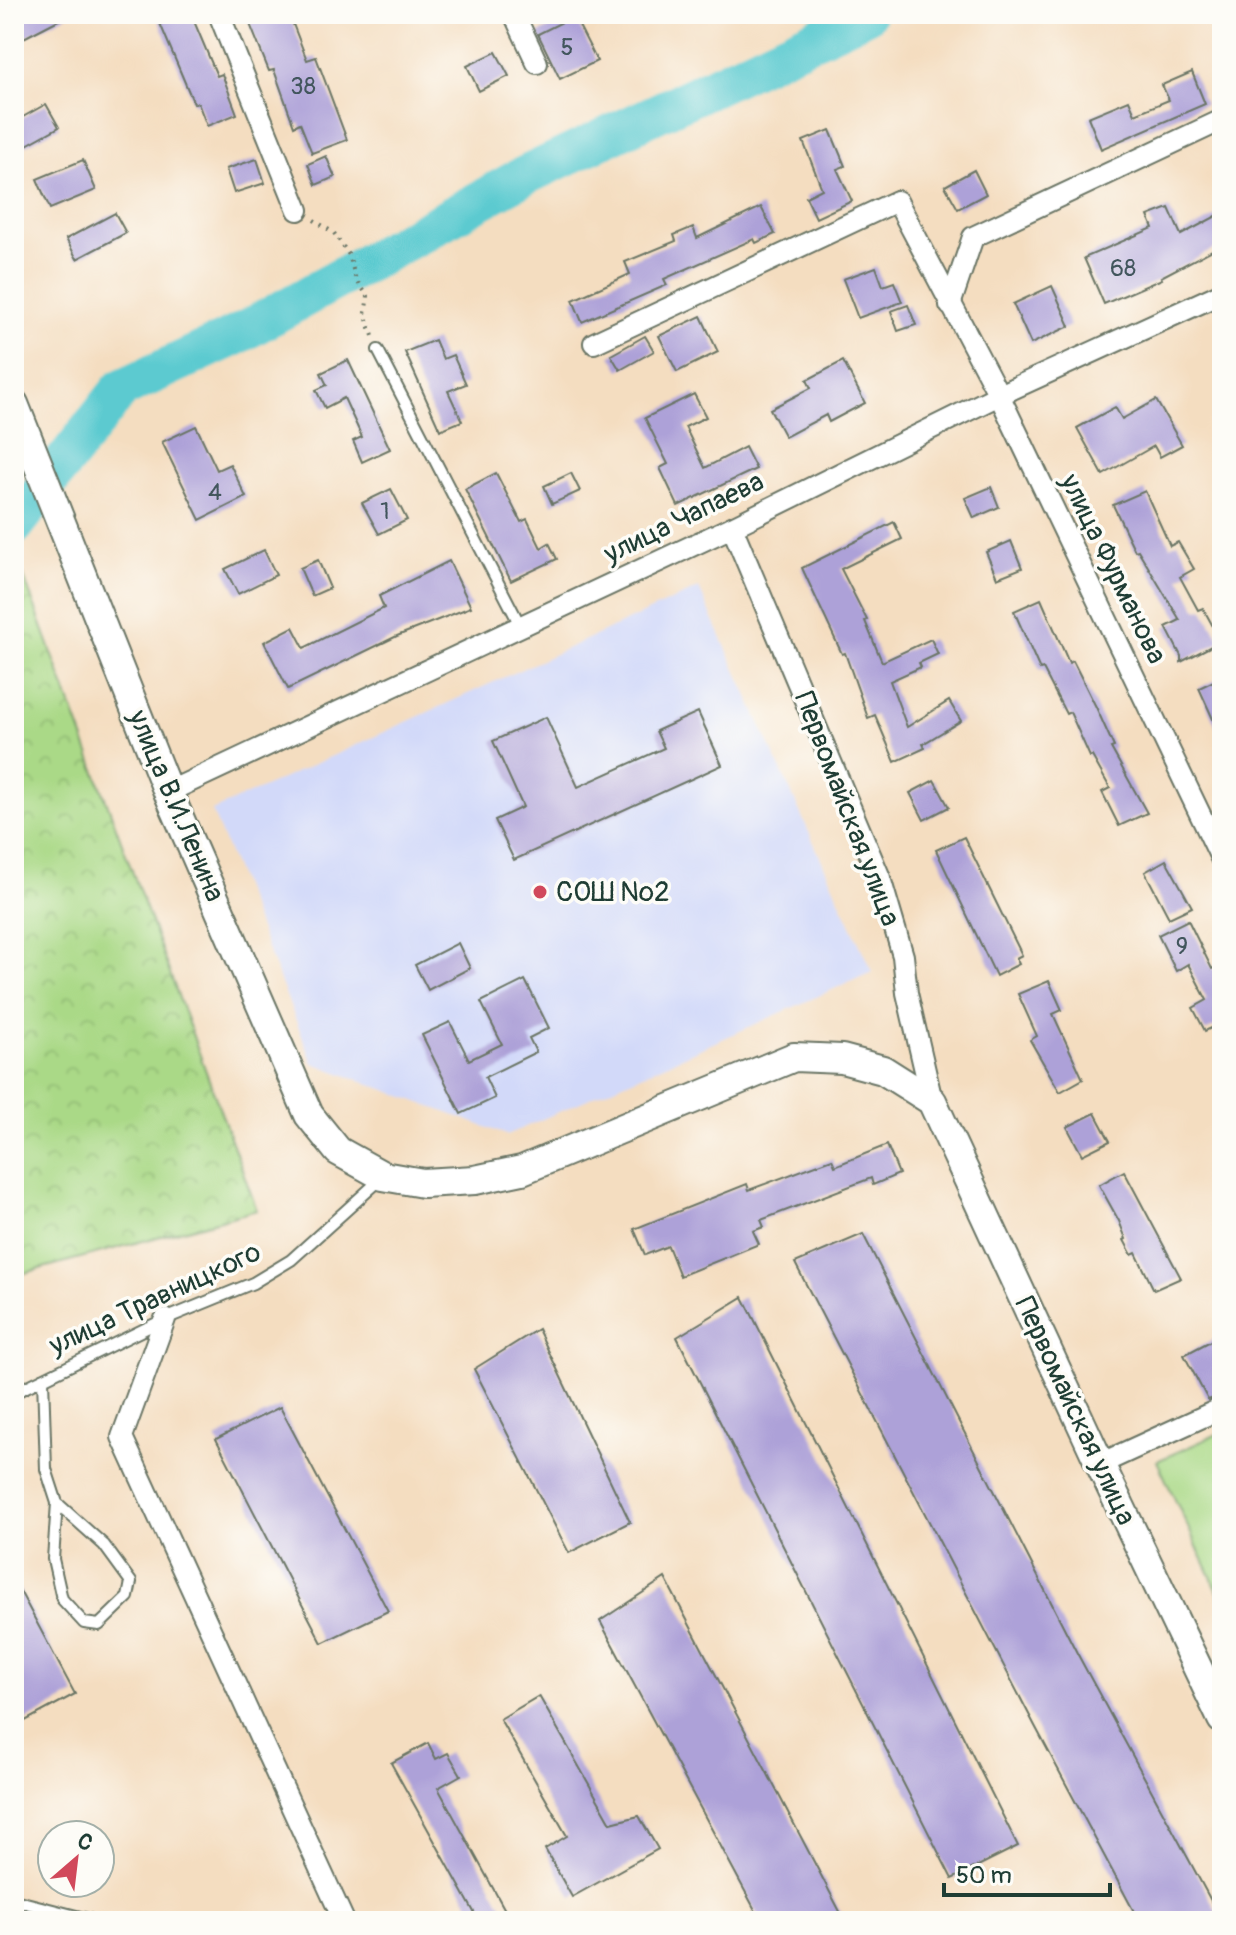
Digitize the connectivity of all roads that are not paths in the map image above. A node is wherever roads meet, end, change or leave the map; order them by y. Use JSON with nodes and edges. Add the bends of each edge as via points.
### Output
{"nodes":[{"id":1,"x":219,"y":14,"type":"edge"},
{"id":2,"x":514,"y":14,"type":"edge"},
{"id":3,"x":537,"y":63,"type":"dead end"},
{"id":4,"x":1222,"y":120,"type":"edge"},
{"id":5,"x":298,"y":210,"type":"road end"},
{"id":6,"x":1222,"y":293,"type":"edge"},
{"id":7,"x":950,"y":305,"type":"junction"},
{"id":8,"x":594,"y":343,"type":"dead end"},
{"id":9,"x":378,"y":350,"type":"road end"},
{"id":10,"x":999,"y":395,"type":"junction"},
{"id":11,"x":15,"y":405,"type":"edge"},
{"id":12,"x":732,"y":527,"type":"junction"},
{"id":13,"x":521,"y":627,"type":"junction"},
{"id":14,"x":168,"y":792,"type":"junction"},
{"id":15,"x":1222,"y":860,"type":"edge"},
{"id":16,"x":932,"y":1101,"type":"junction"},
{"id":17,"x":383,"y":1176,"type":"junction"},
{"id":18,"x":165,"y":1319,"type":"junction"},
{"id":19,"x":43,"y":1379,"type":"junction"},
{"id":20,"x":14,"y":1393,"type":"edge"},
{"id":21,"x":1222,"y":1408,"type":"edge"},
{"id":22,"x":1100,"y":1464,"type":"junction"},
{"id":23,"x":57,"y":1503,"type":"junction"},
{"id":24,"x":1222,"y":1719,"type":"edge"},
{"id":25,"x":14,"y":1900,"type":"edge"},
{"id":26,"x":96,"y":1921,"type":"edge"},
{"id":27,"x":344,"y":1921,"type":"edge"}],
"edges":[{"from":1,"to":5,"type":"street"},
{"from":2,"to":3,"type":"street"},
{"from":4,"to":7,"type":"street","via":[[973,237]]},
{"from":6,"to":10,"type":"street","name":"улица Чапаева"},
{"from":7,"to":8,"type":"street","name":"улица Фурманова","via":[[897,201]]},
{"from":7,"to":10,"type":"street","name":"улица Фурманова"},
{"from":9,"to":13,"type":"lane"},
{"from":10,"to":12,"type":"street","name":"улица Чапаева"},
{"from":10,"to":15,"type":"street","name":"улица Фурманова"},
{"from":11,"to":14,"type":"main road","name":"улица В.И.Ленина"},
{"from":12,"to":13,"type":"street","name":"улица Чапаева"},
{"from":12,"to":16,"type":"street","name":"Первомайская улица","via":[[880,878],[903,956]]},
{"from":13,"to":14,"type":"street","name":"улица Чапаева"},
{"from":14,"to":17,"type":"main road","name":"улица В.И.Ленина","via":[[309,1115],[338,1151]]},
{"from":16,"to":17,"type":"main road","via":[[883,1070],[842,1059],[794,1057],[522,1170],[423,1183]]},
{"from":16,"to":22,"type":"main road","name":"Первомайская улица"},
{"from":17,"to":18,"type":"lane","name":"улица Травницкого","via":[[291,1260],[253,1283]]},
{"from":18,"to":19,"type":"lane","name":"улица Травницкого"},
{"from":18,"to":27,"type":"street","via":[[122,1437]]},
{"from":19,"to":20,"type":"lane","name":"улица Травницкого"},
{"from":19,"to":23,"type":"lane","via":[[46,1469]]},
{"from":21,"to":22,"type":"street"},
{"from":22,"to":24,"type":"main road","name":"Первомайская улица"},
{"from":23,"to":23,"type":"lane","via":[[53,1559],[62,1599],[84,1623],[99,1625],[128,1597],[131,1582],[104,1545]]},
{"from":25,"to":26,"type":"lane"}]}
